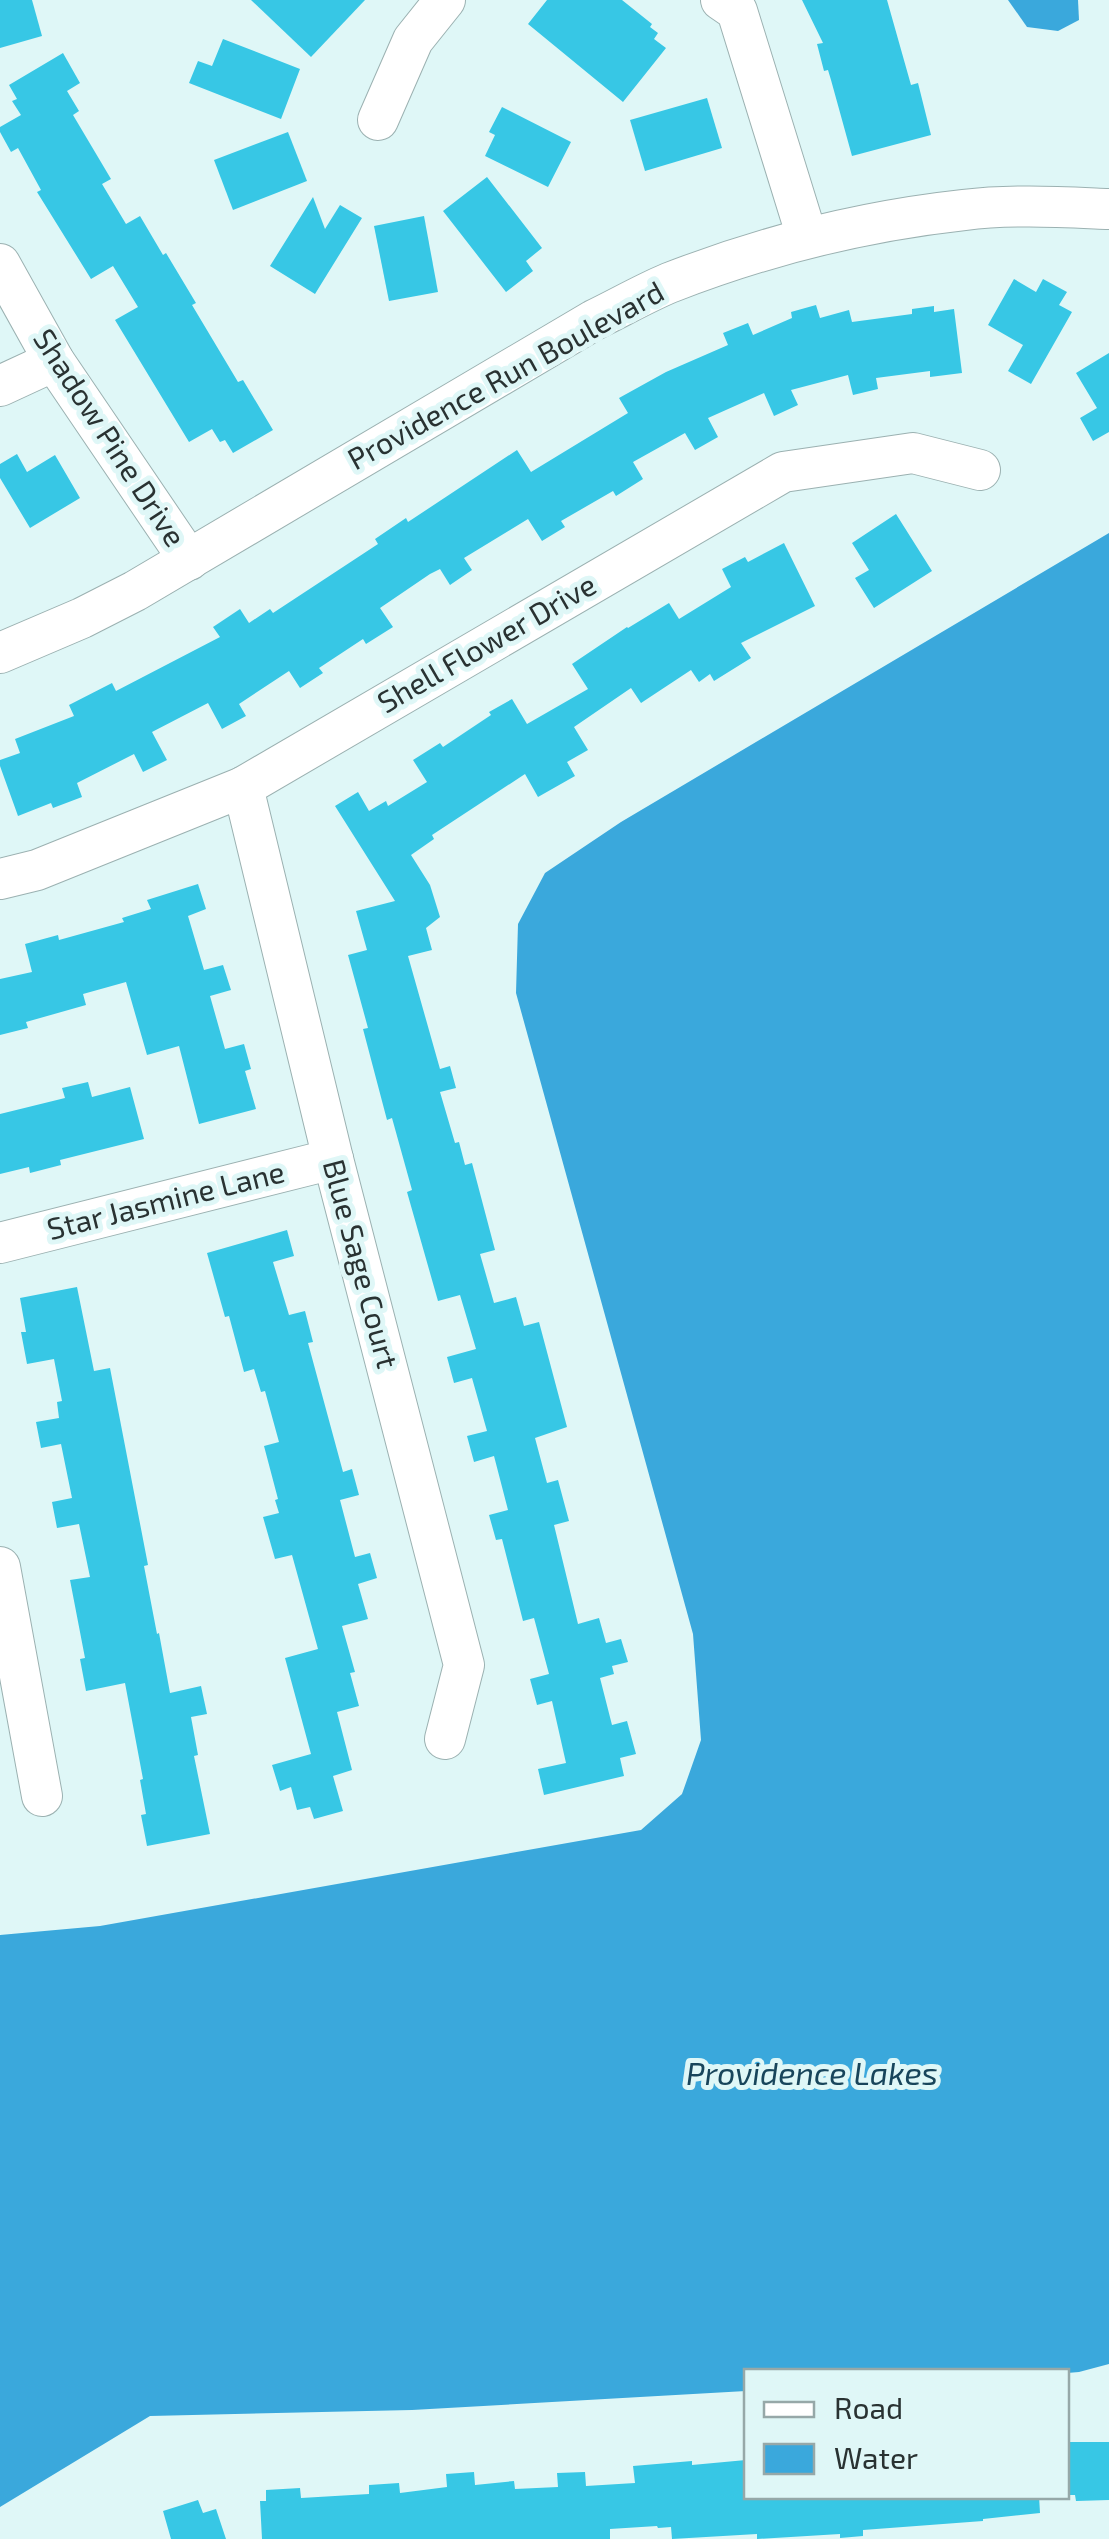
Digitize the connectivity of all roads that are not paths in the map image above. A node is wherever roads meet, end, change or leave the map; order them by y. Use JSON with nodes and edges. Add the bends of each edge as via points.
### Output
{"nodes":[{"id":1,"x":445,"y":0,"type":"edge"},
{"id":2,"x":721,"y":0,"type":"edge"},
{"id":3,"x":378,"y":120,"type":"dead end"},
{"id":4,"x":1109,"y":209,"type":"edge"},
{"id":5,"x":807,"y":237,"type":"junction"},
{"id":6,"x":0,"y":264,"type":"edge"},
{"id":7,"x":54,"y":361,"type":"junction"},
{"id":8,"x":0,"y":386,"type":"edge"},
{"id":9,"x":980,"y":470,"type":"dead end"},
{"id":10,"x":189,"y":560,"type":"junction"},
{"id":11,"x":0,"y":653,"type":"edge"},
{"id":12,"x":243,"y":787,"type":"junction"},
{"id":13,"x":0,"y":879,"type":"edge"},
{"id":14,"x":332,"y":1159,"type":"junction"},
{"id":15,"x":0,"y":1243,"type":"edge"},
{"id":16,"x":0,"y":1567,"type":"edge"},
{"id":17,"x":444,"y":1739,"type":"dead end"},
{"id":18,"x":42,"y":1796,"type":"dead end"}],
"edges":[{"from":1,"to":3,"type":"street","via":[[412,40]]},
{"from":2,"to":5,"type":"street","via":[[737,11]]},
{"from":4,"to":5,"type":"street","name":"Providence Run Boulevard","via":[[966,210]]},
{"from":5,"to":10,"type":"street","name":"Providence Run Boulevard","via":[[666,285],[594,320]]},
{"from":6,"to":7,"type":"street","name":"Shadow Pine Drive"},
{"from":7,"to":8,"type":"street"},
{"from":7,"to":10,"type":"street","name":"Shadow Pine Drive"},
{"from":9,"to":12,"type":"street","name":"Shell Flower Drive","via":[[913,453],[784,472]]},
{"from":10,"to":11,"type":"street","name":"Providence Run Boulevard"},
{"from":12,"to":13,"type":"street","name":"Shell Flower Drive","via":[[38,870]]},
{"from":12,"to":14,"type":"street","name":"Blue Sage Court"},
{"from":14,"to":15,"type":"street","name":"Star Jasmine Lane"},
{"from":14,"to":17,"type":"street","name":"Blue Sage Court","via":[[464,1665]]},
{"from":16,"to":18,"type":"street"}]}
